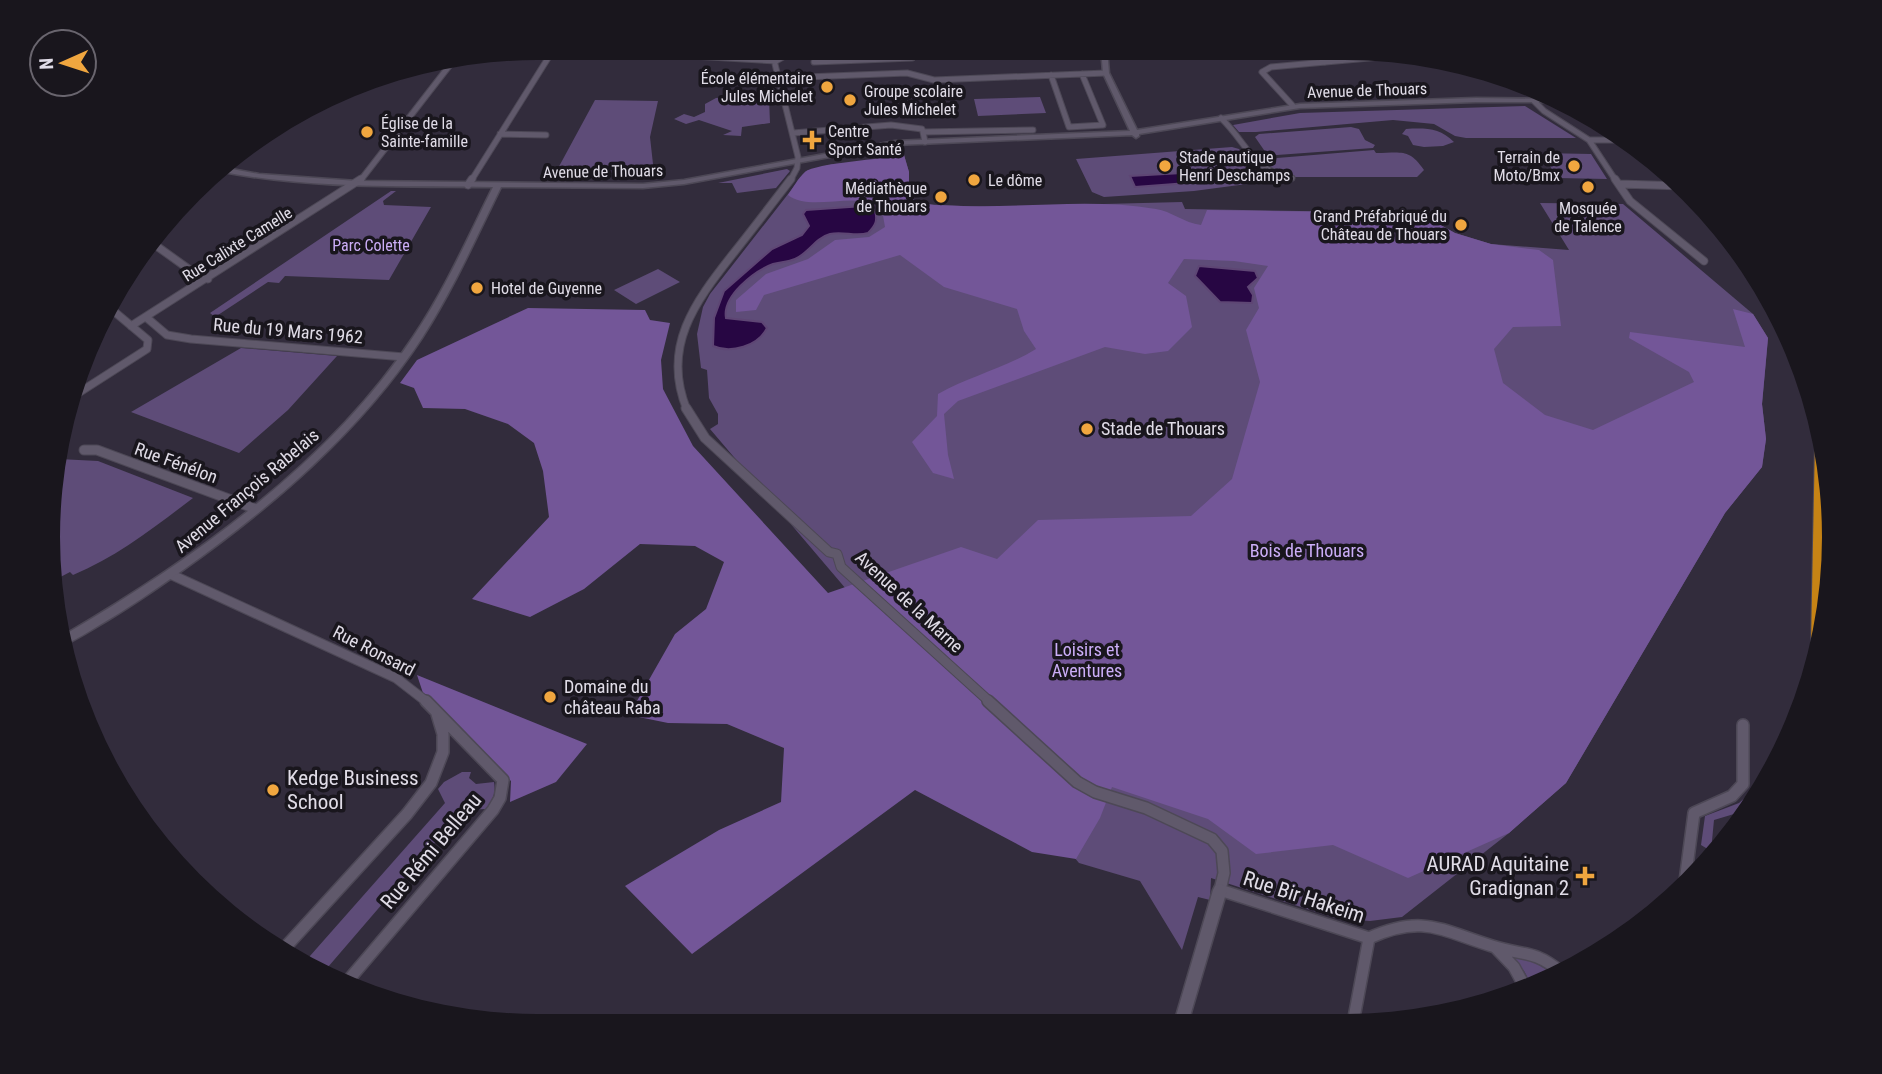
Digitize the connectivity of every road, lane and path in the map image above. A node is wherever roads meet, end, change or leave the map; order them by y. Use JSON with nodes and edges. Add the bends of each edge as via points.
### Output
{"nodes":[{"id":1,"x":547,"y":60,"type":"edge"},
{"id":2,"x":752,"y":60,"type":"edge"},
{"id":3,"x":867,"y":60,"type":"edge"},
{"id":4,"x":1105,"y":60,"type":"edge"},
{"id":5,"x":1346,"y":60,"type":"edge"},
{"id":6,"x":775,"y":61,"type":"joint"},
{"id":7,"x":845,"y":61,"type":"junction"},
{"id":8,"x":814,"y":62,"type":"dead end"},
{"id":9,"x":1325,"y":62,"type":"joint"},
{"id":10,"x":447,"y":69,"type":"edge"},
{"id":11,"x":1082,"y":74,"type":"junction"},
{"id":12,"x":1106,"y":74,"type":"junction"},
{"id":13,"x":846,"y":75,"type":"junction"},
{"id":14,"x":1051,"y":75,"type":"junction"},
{"id":15,"x":780,"y":78,"type":"junction"},
{"id":16,"x":1534,"y":101,"type":"junction"},
{"id":17,"x":1539,"y":101,"type":"edge"},
{"id":18,"x":1293,"y":106,"type":"junction"},
{"id":19,"x":1222,"y":119,"type":"junction"},
{"id":20,"x":1033,"y":130,"type":"dead end"},
{"id":21,"x":923,"y":132,"type":"junction"},
{"id":22,"x":793,"y":133,"type":"junction"},
{"id":23,"x":500,"y":134,"type":"junction"},
{"id":24,"x":1135,"y":134,"type":"junction"},
{"id":25,"x":546,"y":135,"type":"dead end"},
{"id":26,"x":1611,"y":140,"type":"edge"},
{"id":27,"x":1589,"y":141,"type":"junction"},
{"id":28,"x":925,"y":142,"type":"junction"},
{"id":29,"x":798,"y":161,"type":"junction"},
{"id":30,"x":231,"y":171,"type":"edge"},
{"id":31,"x":1292,"y":178,"type":"dead end"},
{"id":32,"x":357,"y":183,"type":"junction"},
{"id":33,"x":1619,"y":184,"type":"junction"},
{"id":34,"x":468,"y":185,"type":"junction"},
{"id":35,"x":498,"y":185,"type":"junction"},
{"id":36,"x":1668,"y":186,"type":"edge"},
{"id":37,"x":158,"y":247,"type":"edge"},
{"id":38,"x":1704,"y":261,"type":"dead end"},
{"id":39,"x":208,"y":279,"type":"junction"},
{"id":40,"x":115,"y":313,"type":"edge"},
{"id":41,"x":147,"y":318,"type":"junction"},
{"id":42,"x":131,"y":326,"type":"junction"},
{"id":43,"x":404,"y":357,"type":"junction"},
{"id":44,"x":83,"y":390,"type":"edge"},
{"id":45,"x":84,"y":450,"type":"dead end"},
{"id":46,"x":256,"y":509,"type":"junction"},
{"id":47,"x":170,"y":574,"type":"junction"},
{"id":48,"x":70,"y":637,"type":"edge"},
{"id":49,"x":436,"y":712,"type":"junction"},
{"id":50,"x":1743,"y":725,"type":"dead end"},
{"id":51,"x":1686,"y":871,"type":"edge"},
{"id":52,"x":1220,"y":890,"type":"junction"},
{"id":53,"x":1369,"y":939,"type":"junction"},
{"id":54,"x":288,"y":944,"type":"edge"},
{"id":55,"x":1494,"y":947,"type":"junction"},
{"id":56,"x":1554,"y":966,"type":"edge"},
{"id":57,"x":351,"y":977,"type":"edge"},
{"id":58,"x":1521,"y":980,"type":"edge"},
{"id":59,"x":1184,"y":1014,"type":"edge"},
{"id":60,"x":1355,"y":1014,"type":"edge"}],
"edges":[{"from":1,"to":23,"type":"street"},
{"from":2,"to":6,"type":"street"},
{"from":3,"to":7,"type":"street"},
{"from":4,"to":12,"type":"street"},
{"from":5,"to":9,"type":"street"},
{"from":6,"to":15,"type":"street"},
{"from":7,"to":8,"type":"street"},
{"from":7,"to":13,"type":"street"},
{"from":9,"to":18,"type":"street","via":[[1262,72]]},
{"from":10,"to":32,"type":"street","name":"Rue Calixte Camelle"},
{"from":11,"to":12,"type":"street"},
{"from":11,"to":14,"type":"street"},
{"from":11,"to":14,"type":"street","via":[[1103,125],[1069,127]]},
{"from":12,"to":24,"type":"street"},
{"from":13,"to":14,"type":"street","via":[[907,73],[934,80]]},
{"from":13,"to":15,"type":"street"},
{"from":15,"to":22,"type":"street"},
{"from":16,"to":17,"type":"street","name":"Avenue de Thouars"},
{"from":16,"to":18,"type":"street","name":"Avenue de Thouars"},
{"from":16,"to":27,"type":"street"},
{"from":18,"to":19,"type":"street","name":"Avenue de Thouars"},
{"from":19,"to":24,"type":"street","name":"Avenue de Thouars"},
{"from":19,"to":31,"type":"street","via":[[1259,168]]},
{"from":20,"to":21,"type":"street"},
{"from":21,"to":22,"type":"street","via":[[891,125]]},
{"from":21,"to":28,"type":"street"},
{"from":22,"to":29,"type":"street"},
{"from":23,"to":25,"type":"street"},
{"from":23,"to":34,"type":"street"},
{"from":24,"to":28,"type":"street","name":"Avenue de Thouars"},
{"from":26,"to":27,"type":"street"},
{"from":27,"to":33,"type":"street"},
{"from":28,"to":29,"type":"street","name":"Avenue de Thouars","via":[[881,145]]},
{"from":29,"to":35,"type":"street","name":"Avenue de Thouars","via":[[658,185]]},
{"from":29,"to":52,"type":"street","name":"Avenue de la Marne","via":[[791,179],[695,301],[686,319],[678,350],[681,401],[689,418],[829,552],[837,554],[841,567],[1077,782],[1196,829],[1219,843],[1224,873]]},
{"from":30,"to":32,"type":"street","name":"Avenue de Thouars"},
{"from":32,"to":34,"type":"street","name":"Avenue de Thouars"},
{"from":32,"to":39,"type":"street","name":"Rue Calixte Camelle"},
{"from":33,"to":36,"type":"street"},
{"from":33,"to":38,"type":"street","via":[[1637,208]]},
{"from":34,"to":35,"type":"street","name":"Avenue de Thouars"},
{"from":35,"to":43,"type":"street","name":"Avenue François Rabelais"},
{"from":37,"to":39,"type":"street"},
{"from":39,"to":41,"type":"street","name":"Rue Calixte Camelle"},
{"from":40,"to":42,"type":"street"},
{"from":41,"to":42,"type":"street","name":"Rue Calixte Camelle"},
{"from":41,"to":43,"type":"street","name":"Rue du 19 Mars 1962","via":[[170,336]]},
{"from":42,"to":44,"type":"street","via":[[148,340],[147,349]]},
{"from":43,"to":46,"type":"street","name":"Avenue François Rabelais","via":[[345,427]]},
{"from":45,"to":46,"type":"street","name":"Rue Fénélon","via":[[97,450]]},
{"from":46,"to":47,"type":"street","name":"Avenue François Rabelais"},
{"from":47,"to":48,"type":"street","name":"Avenue François Rabelais"},
{"from":47,"to":49,"type":"street","name":"Rue Ronsard","via":[[396,678]]},
{"from":49,"to":54,"type":"street","via":[[443,752],[431,783]]},
{"from":49,"to":57,"type":"street","name":"Rue Rémi Belleau","via":[[503,780],[500,798]]},
{"from":50,"to":51,"type":"street","via":[[1743,784],[1732,796],[1694,813]]},
{"from":52,"to":53,"type":"street","name":"Rue Bir Hakeim"},
{"from":52,"to":59,"type":"street","name":"Avenue de la Marne"},
{"from":53,"to":55,"type":"street","name":"Rue Bir Hakeim","via":[[1396,926],[1434,925]]},
{"from":53,"to":60,"type":"street"},
{"from":55,"to":56,"type":"street","name":"Rue Bir Hakeim","via":[[1544,958]]},
{"from":55,"to":58,"type":"street"}]}
